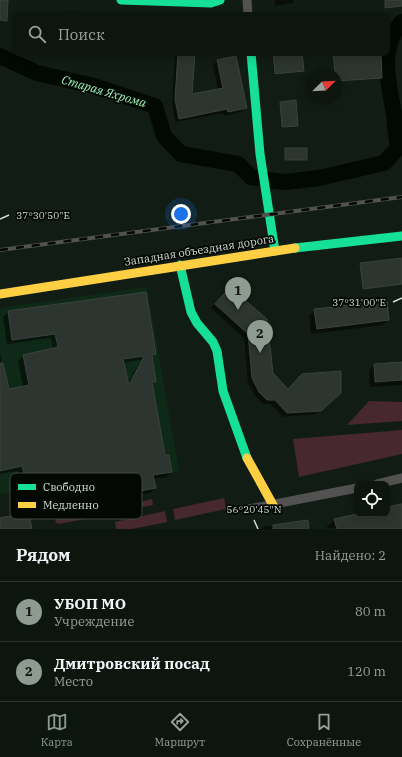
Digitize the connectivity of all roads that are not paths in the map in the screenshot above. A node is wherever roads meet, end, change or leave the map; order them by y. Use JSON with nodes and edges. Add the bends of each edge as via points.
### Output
{"nodes":[{"id":1,"x":121,"y":0,"type":"edge"},
{"id":2,"x":220,"y":0,"type":"edge"},
{"id":3,"x":246,"y":0,"type":"edge"},
{"id":4,"x":248,"y":12,"type":"edge"},
{"id":5,"x":251,"y":56,"type":"edge"},
{"id":6,"x":402,"y":236,"type":"edge"},
{"id":7,"x":275,"y":251,"type":"junction"},
{"id":8,"x":180,"y":265,"type":"junction"},
{"id":9,"x":0,"y":294,"type":"edge"},
{"id":10,"x":402,"y":478,"type":"edge"},
{"id":11,"x":390,"y":481,"type":"edge"},
{"id":12,"x":354,"y":489,"type":"edge"},
{"id":13,"x":273,"y":505,"type":"junction"},
{"id":14,"x":249,"y":509,"type":"dead end"}],
"edges":[{"from":1,"to":2,"type":"street","via":[[211,3]]},
{"from":3,"to":4,"type":"street"},
{"from":5,"to":7,"type":"street","via":[[260,154]]},
{"from":6,"to":7,"type":"street","name":"Западная объездная дорога"},
{"from":7,"to":8,"type":"street","name":"Западная объездная дорога"},
{"from":8,"to":9,"type":"street","name":"Западная объездная дорога"},
{"from":8,"to":13,"type":"street","via":[[191,312],[217,351],[223,391],[246,456]]},
{"from":10,"to":11,"type":"street"},
{"from":12,"to":13,"type":"street"},
{"from":13,"to":14,"type":"street"}]}
